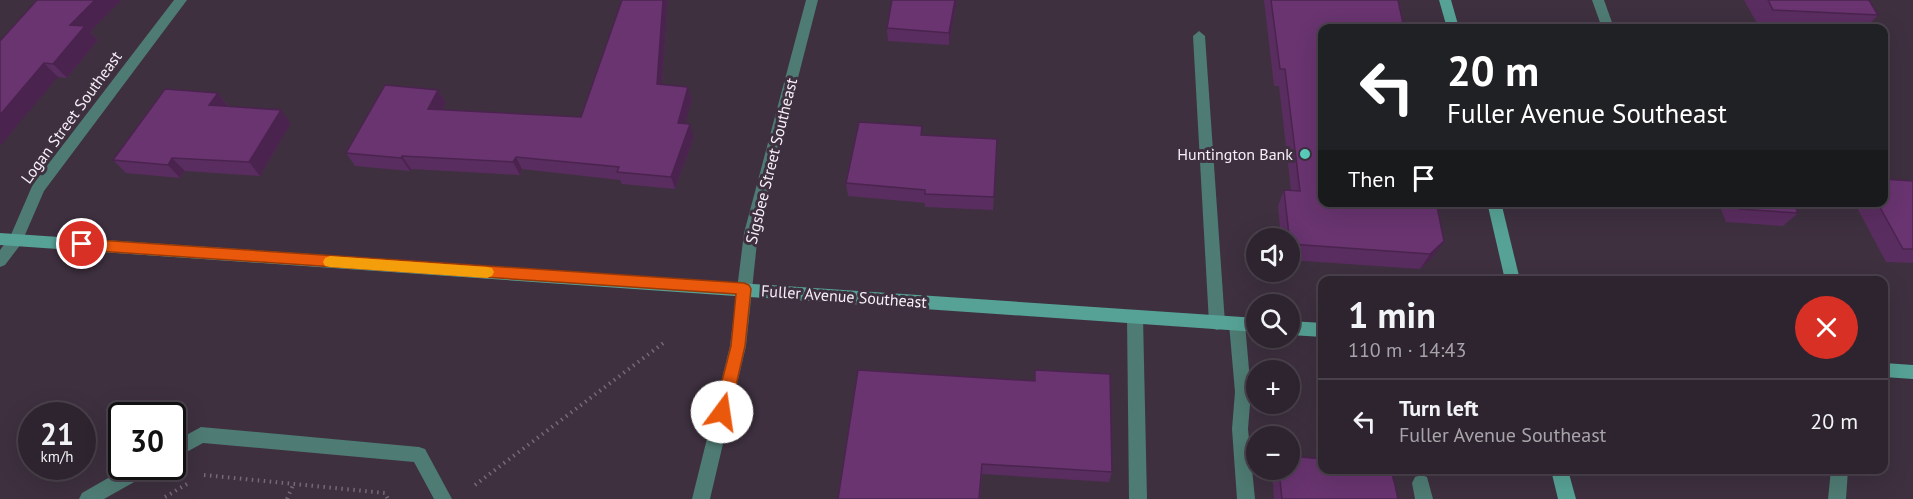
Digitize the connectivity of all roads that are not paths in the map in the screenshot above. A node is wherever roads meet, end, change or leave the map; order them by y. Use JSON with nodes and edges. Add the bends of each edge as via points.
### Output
{"nodes":[{"id":1,"x":181,"y":0,"type":"edge"},
{"id":2,"x":812,"y":0,"type":"edge"},
{"id":3,"x":1445,"y":0,"type":"edge"},
{"id":4,"x":1598,"y":0,"type":"edge"},
{"id":5,"x":1452,"y":24,"type":"edge"},
{"id":6,"x":1607,"y":24,"type":"edge"},
{"id":7,"x":1199,"y":36,"type":"dead end"},
{"id":8,"x":1495,"y":207,"type":"edge"},
{"id":9,"x":0,"y":239,"type":"edge"},
{"id":10,"x":16,"y":240,"type":"junction"},
{"id":11,"x":0,"y":261,"type":"edge"},
{"id":12,"x":1512,"y":276,"type":"edge"},
{"id":13,"x":744,"y":289,"type":"junction"},
{"id":14,"x":1135,"y":316,"type":"junction"},
{"id":15,"x":1217,"y":323,"type":"junction"},
{"id":16,"x":1237,"y":324,"type":"junction"},
{"id":17,"x":1246,"y":325,"type":"edge"},
{"id":18,"x":1300,"y":329,"type":"edge"},
{"id":19,"x":1318,"y":330,"type":"edge"},
{"id":20,"x":1888,"y":370,"type":"edge"},
{"id":21,"x":1913,"y":372,"type":"edge"},
{"id":22,"x":186,"y":444,"type":"edge"},
{"id":23,"x":1561,"y":474,"type":"edge"},
{"id":24,"x":1840,"y":474,"type":"edge"},
{"id":25,"x":121,"y":480,"type":"edge"},
{"id":26,"x":88,"y":499,"type":"edge"},
{"id":27,"x":443,"y":499,"type":"edge"},
{"id":28,"x":701,"y":499,"type":"edge"},
{"id":29,"x":1137,"y":499,"type":"edge"},
{"id":30,"x":1245,"y":499,"type":"edge"},
{"id":31,"x":1567,"y":499,"type":"edge"},
{"id":32,"x":1837,"y":499,"type":"edge"}],
"edges":[{"from":1,"to":10,"type":"street","name":"Logan Street Southeast","via":[[39,188]]},
{"from":2,"to":13,"type":"street","name":"Sigsbee Street Southeast","via":[[751,233]]},
{"from":3,"to":5,"type":"main road"},
{"from":4,"to":6,"type":"street"},
{"from":7,"to":15,"type":"street"},
{"from":8,"to":12,"type":"main road"},
{"from":9,"to":10,"type":"main road","name":"Fuller Avenue Southeast"},
{"from":10,"to":11,"type":"street","name":"Logan Street Southeast"},
{"from":10,"to":13,"type":"main road","name":"Fuller Avenue Southeast"},
{"from":13,"to":14,"type":"main road","name":"Fuller Avenue Southeast"},
{"from":13,"to":28,"type":"street","name":"Sigsbee Street Southeast","via":[[738,346]]},
{"from":14,"to":15,"type":"main road","name":"Fuller Avenue Southeast"},
{"from":14,"to":29,"type":"street"},
{"from":15,"to":16,"type":"main road","name":"Fuller Avenue Southeast"},
{"from":16,"to":17,"type":"main road","name":"Fuller Avenue Southeast"},
{"from":16,"to":30,"type":"street"},
{"from":18,"to":19,"type":"main road"},
{"from":20,"to":21,"type":"main road"},
{"from":22,"to":27,"type":"street","via":[[201,435],[419,455]]},
{"from":23,"to":31,"type":"main road"},
{"from":24,"to":32,"type":"street"},
{"from":25,"to":26,"type":"street"}]}
